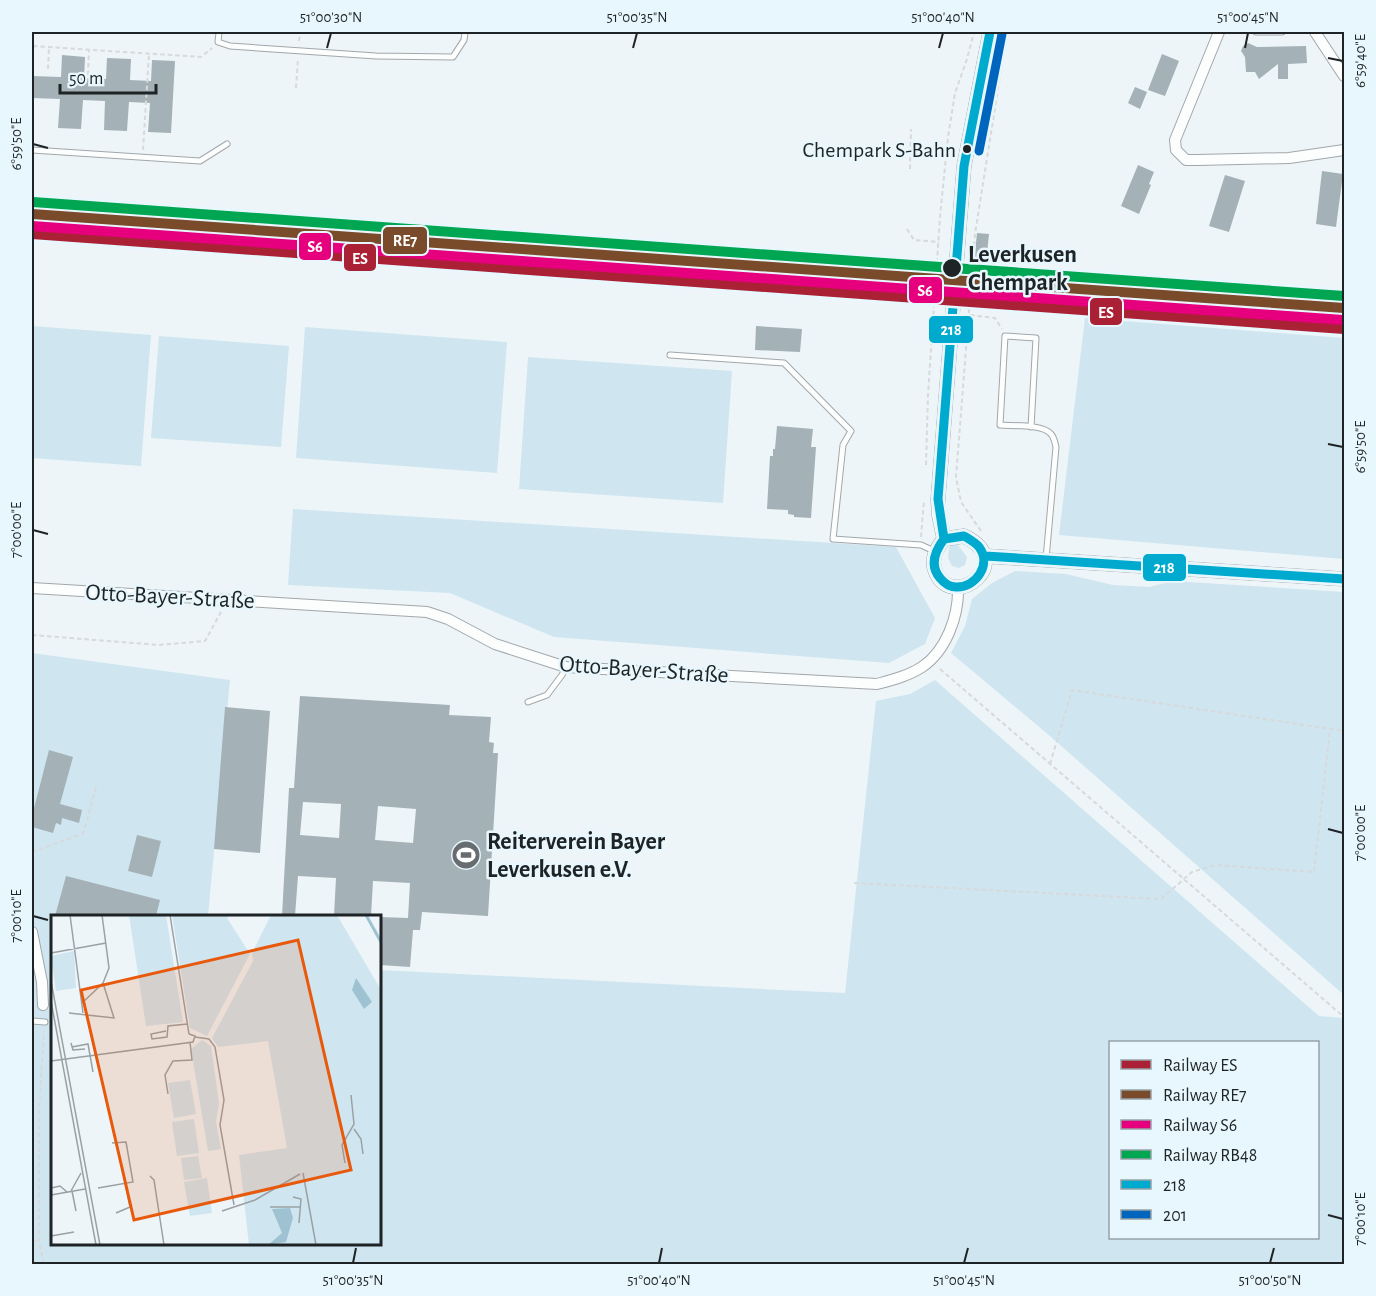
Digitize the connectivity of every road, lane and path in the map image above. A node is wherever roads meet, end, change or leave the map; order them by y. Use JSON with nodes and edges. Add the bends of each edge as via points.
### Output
{"nodes":[{"id":1,"x":219,"y":32,"type":"edge"},
{"id":2,"x":465,"y":32,"type":"edge"},
{"id":3,"x":974,"y":32,"type":"edge"},
{"id":4,"x":990,"y":32,"type":"edge"},
{"id":5,"x":1007,"y":32,"type":"edge"},
{"id":6,"x":1219,"y":32,"type":"edge"},
{"id":7,"x":1256,"y":32,"type":"edge"},
{"id":8,"x":1282,"y":32,"type":"edge"},
{"id":9,"x":1315,"y":32,"type":"edge"},
{"id":10,"x":218,"y":42,"type":"junction"},
{"id":11,"x":33,"y":46,"type":"dead end"},
{"id":12,"x":50,"y":47,"type":"junction"},
{"id":13,"x":89,"y":50,"type":"junction"},
{"id":14,"x":149,"y":54,"type":"junction"},
{"id":15,"x":298,"y":59,"type":"dead end"},
{"id":16,"x":48,"y":69,"type":"dead end"},
{"id":17,"x":88,"y":75,"type":"dead end"},
{"id":18,"x":1344,"y":76,"type":"edge"},
{"id":19,"x":296,"y":88,"type":"dead end"},
{"id":20,"x":955,"y":93,"type":"junction"},
{"id":21,"x":961,"y":93,"type":"dead end"},
{"id":22,"x":911,"y":129,"type":"dead end"},
{"id":23,"x":985,"y":140,"type":"dead end"},
{"id":24,"x":990,"y":141,"type":"junction"},
{"id":25,"x":227,"y":144,"type":"dead end"},
{"id":26,"x":32,"y":150,"type":"edge"},
{"id":27,"x":1344,"y":150,"type":"edge"},
{"id":28,"x":143,"y":157,"type":"junction"},
{"id":29,"x":946,"y":159,"type":"junction"},
{"id":30,"x":950,"y":159,"type":"dead end"},
{"id":31,"x":909,"y":169,"type":"dead end"},
{"id":32,"x":907,"y":229,"type":"dead end"},
{"id":33,"x":939,"y":242,"type":"junction"},
{"id":34,"x":940,"y":262,"type":"junction"},
{"id":35,"x":912,"y":267,"type":"dead end"},
{"id":36,"x":925,"y":268,"type":"junction"},
{"id":37,"x":973,"y":272,"type":"junction"},
{"id":38,"x":992,"y":273,"type":"dead end"},
{"id":39,"x":939,"y":275,"type":"junction"},
{"id":40,"x":1088,"y":279,"type":"dead end"},
{"id":41,"x":1093,"y":280,"type":"dead end"},
{"id":42,"x":935,"y":306,"type":"dead end"},
{"id":43,"x":970,"y":315,"type":"junction"},
{"id":44,"x":1005,"y":336,"type":"junction"},
{"id":45,"x":670,"y":355,"type":"dead end"},
{"id":46,"x":1030,"y":427,"type":"junction"},
{"id":47,"x":985,"y":536,"type":"dead end"},
{"id":48,"x":944,"y":539,"type":"junction"},
{"id":49,"x":935,"y":552,"type":"junction"},
{"id":50,"x":985,"y":556,"type":"junction"},
{"id":51,"x":1046,"y":559,"type":"junction"},
{"id":52,"x":1344,"y":579,"type":"edge"},
{"id":53,"x":958,"y":587,"type":"junction"},
{"id":54,"x":32,"y":588,"type":"edge"},
{"id":55,"x":223,"y":599,"type":"junction"},
{"id":56,"x":32,"y":635,"type":"edge"},
{"id":57,"x":935,"y":665,"type":"dead end"},
{"id":58,"x":566,"y":667,"type":"junction"},
{"id":59,"x":528,"y":702,"type":"dead end"},
{"id":60,"x":1330,"y":730,"type":"junction"},
{"id":61,"x":1344,"y":731,"type":"edge"},
{"id":62,"x":1050,"y":764,"type":"junction"},
{"id":63,"x":96,"y":787,"type":"dead end"},
{"id":64,"x":32,"y":852,"type":"edge"},
{"id":65,"x":1184,"y":879,"type":"junction"},
{"id":66,"x":854,"y":883,"type":"dead end"},
{"id":67,"x":32,"y":932,"type":"edge"},
{"id":68,"x":43,"y":1005,"type":"dead end"},
{"id":69,"x":1344,"y":1017,"type":"edge"},
{"id":70,"x":32,"y":1021,"type":"edge"},
{"id":71,"x":45,"y":1022,"type":"joint"},
{"id":72,"x":32,"y":1240,"type":"edge"},
{"id":73,"x":39,"y":1241,"type":"junction"},
{"id":74,"x":44,"y":1264,"type":"edge"}],
"edges":[{"from":1,"to":10,"type":"lane"},
{"from":2,"to":10,"type":"lane","via":[[465,40],[453,57],[376,56]]},
{"from":3,"to":20,"type":"path"},
{"from":4,"to":48,"type":"street","via":[[964,166],[938,499]]},
{"from":5,"to":24,"type":"path"},
{"from":6,"to":27,"type":"street","via":[[1175,140],[1176,150],[1186,160],[1289,158]]},
{"from":7,"to":8,"type":"lane"},
{"from":9,"to":18,"type":"street"},
{"from":10,"to":14,"type":"path","via":[[201,57]]},
{"from":11,"to":12,"type":"path"},
{"from":12,"to":13,"type":"path"},
{"from":12,"to":16,"type":"path"},
{"from":13,"to":14,"type":"path"},
{"from":13,"to":17,"type":"path"},
{"from":14,"to":28,"type":"path"},
{"from":15,"to":19,"type":"path"},
{"from":20,"to":21,"type":"path"},
{"from":20,"to":29,"type":"path"},
{"from":22,"to":31,"type":"path"},
{"from":23,"to":24,"type":"path"},
{"from":24,"to":37,"type":"path"},
{"from":25,"to":28,"type":"lane","via":[[200,162]]},
{"from":26,"to":28,"type":"lane"},
{"from":29,"to":30,"type":"path"},
{"from":29,"to":33,"type":"path"},
{"from":32,"to":33,"type":"path","via":[[914,240]]},
{"from":33,"to":34,"type":"path"},
{"from":34,"to":36,"type":"path","via":[[925,262]]},
{"from":34,"to":39,"type":"path"},
{"from":35,"to":36,"type":"path"},
{"from":36,"to":39,"type":"path","via":[[924,273]]},
{"from":37,"to":38,"type":"path"},
{"from":37,"to":43,"type":"path"},
{"from":39,"to":42,"type":"path"},
{"from":40,"to":41,"type":"path"},
{"from":43,"to":44,"type":"path","via":[[995,318]]},
{"from":43,"to":47,"type":"path","via":[[956,477],[961,502]]},
{"from":44,"to":46,"type":"lane","via":[[1000,425]]},
{"from":44,"to":46,"type":"lane","via":[[1036,338]]},
{"from":45,"to":49,"type":"lane","via":[[784,363],[851,431],[843,445],[833,539],[921,545]]},
{"from":46,"to":51,"type":"lane","via":[[1044,428],[1053,435],[1056,447]]},
{"from":48,"to":49,"type":"street"},
{"from":48,"to":50,"type":"street","via":[[964,536],[975,541]]},
{"from":49,"to":53,"type":"street","via":[[933,563],[939,578]]},
{"from":50,"to":51,"type":"street"},
{"from":50,"to":53,"type":"street","via":[[980,575],[971,584]]},
{"from":51,"to":52,"type":"street"},
{"from":53,"to":58,"type":"street","name":"Otto-Bayer-Straße","via":[[952,624],[930,660],[904,676],[877,684]]},
{"from":54,"to":55,"type":"street","name":"Otto-Bayer-Straße"},
{"from":55,"to":56,"type":"path","via":[[223,607],[205,641],[159,645]]},
{"from":55,"to":58,"type":"street","name":"Otto-Bayer-Straße","via":[[427,612],[495,644]]},
{"from":57,"to":62,"type":"path"},
{"from":58,"to":59,"type":"lane","via":[[547,695]]},
{"from":60,"to":61,"type":"path"},
{"from":60,"to":62,"type":"path","via":[[1072,690]]},
{"from":60,"to":65,"type":"path","via":[[1314,872],[1215,865],[1192,872]]},
{"from":62,"to":65,"type":"path"},
{"from":63,"to":64,"type":"path","via":[[82,834]]},
{"from":65,"to":66,"type":"path","via":[[1161,899]]},
{"from":65,"to":69,"type":"path"},
{"from":67,"to":68,"type":"street"},
{"from":70,"to":71,"type":"lane"},
{"from":71,"to":73,"type":"path","via":[[39,1108]]},
{"from":72,"to":73,"type":"path"},
{"from":73,"to":74,"type":"path"}]}
